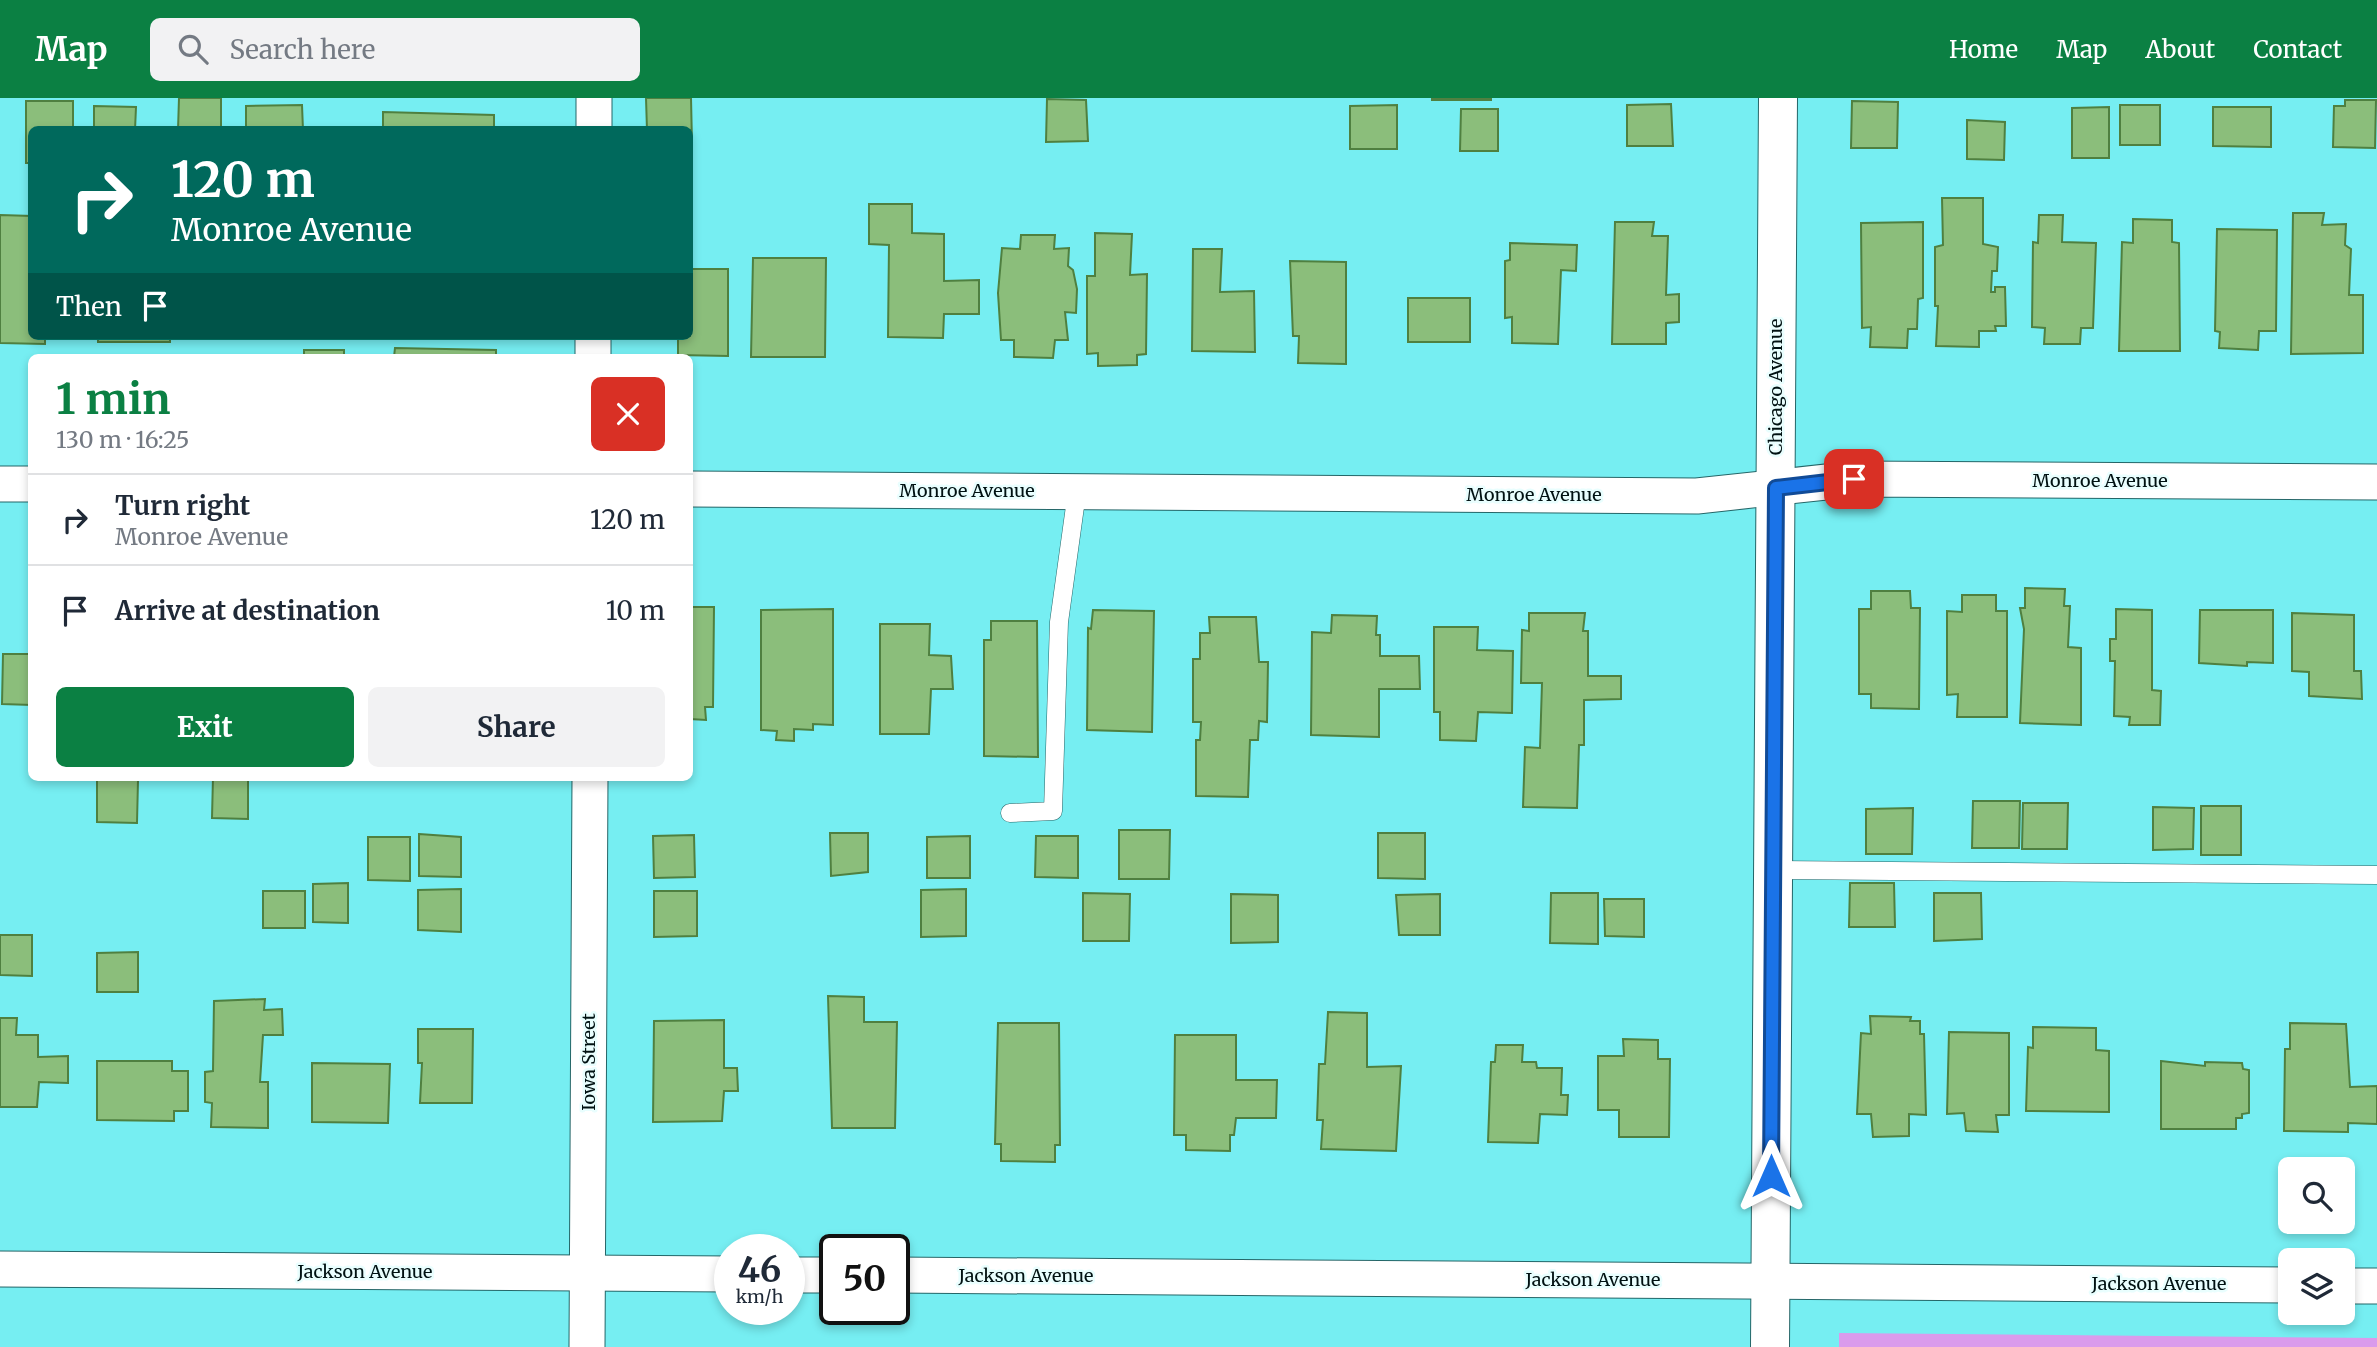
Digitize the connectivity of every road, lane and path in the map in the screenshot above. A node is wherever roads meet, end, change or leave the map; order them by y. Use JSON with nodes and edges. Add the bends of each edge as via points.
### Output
{"nodes":[{"id":1,"x":594,"y":98,"type":"edge"},
{"id":2,"x":1778,"y":98,"type":"edge"},
{"id":3,"x":594,"y":126,"type":"edge"},
{"id":4,"x":2377,"y":482,"type":"edge"},
{"id":5,"x":0,"y":484,"type":"edge"},
{"id":6,"x":28,"y":484,"type":"edge"},
{"id":7,"x":1776,"y":488,"type":"junction"},
{"id":8,"x":693,"y":489,"type":"edge"},
{"id":9,"x":1077,"y":492,"type":"junction"},
{"id":10,"x":590,"y":781,"type":"edge"},
{"id":11,"x":1010,"y":813,"type":"dead end"},
{"id":12,"x":1773,"y":870,"type":"junction"},
{"id":13,"x":2377,"y":875,"type":"edge"},
{"id":14,"x":0,"y":1269,"type":"edge"},
{"id":15,"x":587,"y":1273,"type":"junction"},
{"id":16,"x":714,"y":1274,"type":"edge"},
{"id":17,"x":910,"y":1275,"type":"edge"},
{"id":18,"x":1771,"y":1282,"type":"junction"},
{"id":19,"x":2278,"y":1285,"type":"edge"},
{"id":20,"x":2355,"y":1286,"type":"edge"},
{"id":21,"x":2377,"y":1286,"type":"edge"},
{"id":22,"x":587,"y":1347,"type":"edge"},
{"id":23,"x":1770,"y":1347,"type":"edge"}],
"edges":[{"from":1,"to":3,"type":"street"},
{"from":2,"to":7,"type":"main road","name":"Chicago Avenue"},
{"from":4,"to":7,"type":"street","name":"Monroe Avenue","via":[[1854,479]]},
{"from":5,"to":6,"type":"street"},
{"from":7,"to":9,"type":"street","name":"Monroe Avenue","via":[[1697,496]]},
{"from":7,"to":12,"type":"main road","name":"Chicago Avenue"},
{"from":8,"to":9,"type":"street","name":"Monroe Avenue"},
{"from":9,"to":11,"type":"lane","via":[[1059,622],[1052,811]]},
{"from":10,"to":15,"type":"street","name":"Iowa Street"},
{"from":12,"to":13,"type":"lane"},
{"from":12,"to":18,"type":"main road","name":"Chicago Avenue"},
{"from":14,"to":15,"type":"street","name":"Jackson Avenue"},
{"from":15,"to":16,"type":"street","name":"Jackson Avenue"},
{"from":15,"to":22,"type":"street","name":"Iowa Street"},
{"from":17,"to":18,"type":"street","name":"Jackson Avenue"},
{"from":18,"to":19,"type":"street","name":"Jackson Avenue"},
{"from":18,"to":23,"type":"main road","name":"Chicago Avenue"},
{"from":20,"to":21,"type":"street"}]}
